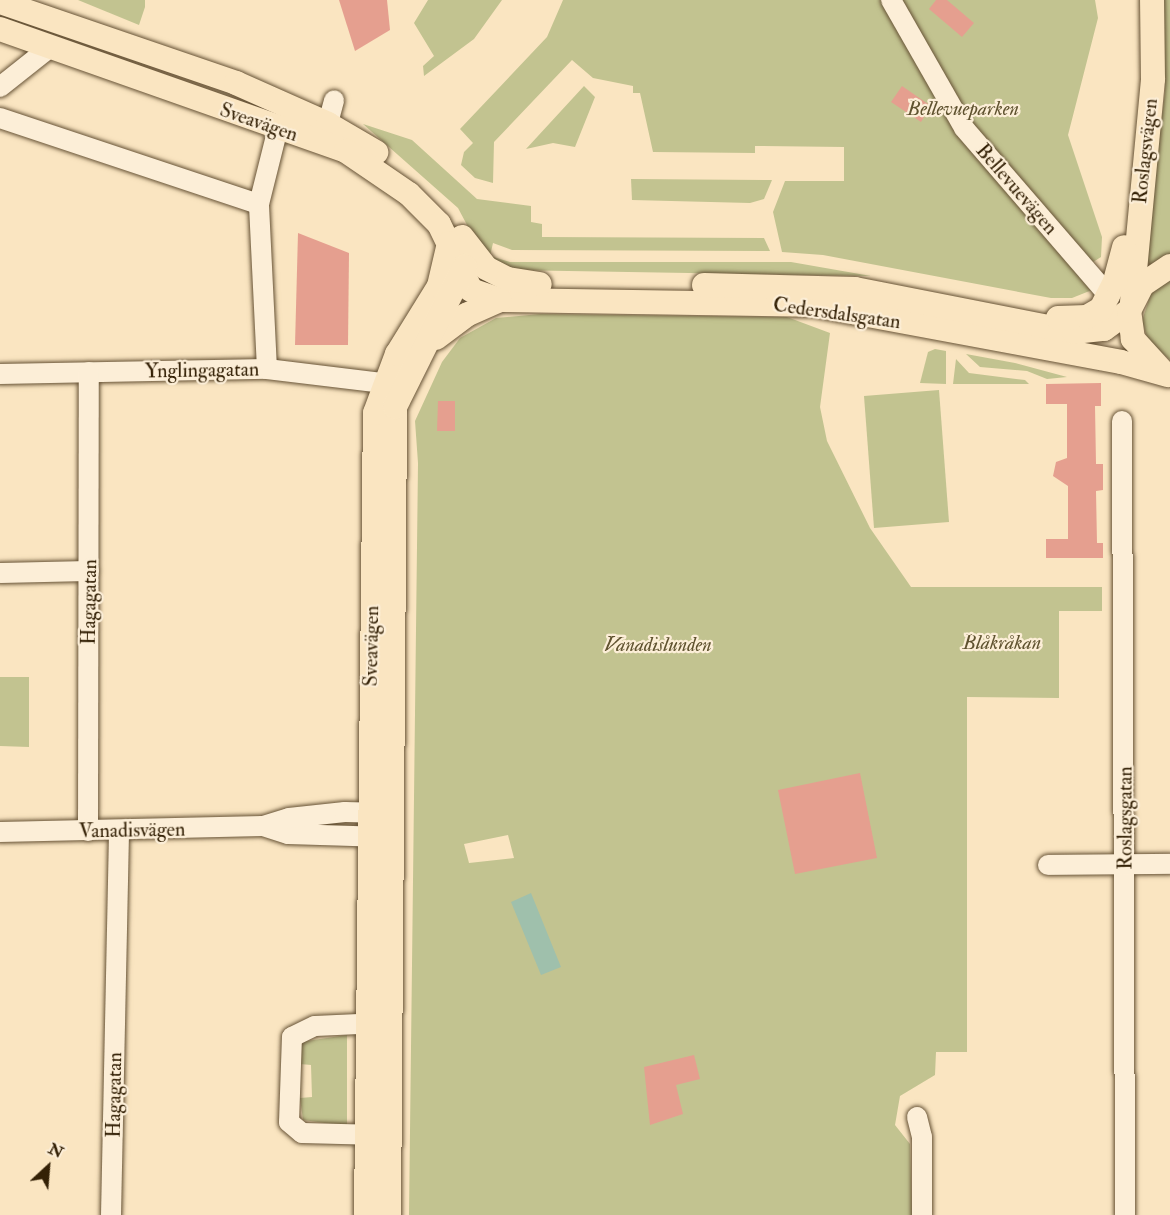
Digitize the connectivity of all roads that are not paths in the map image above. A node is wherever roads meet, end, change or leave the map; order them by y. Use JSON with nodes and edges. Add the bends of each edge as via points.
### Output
{"nodes":[{"id":1,"x":891,"y":0,"type":"edge"},
{"id":2,"x":1152,"y":0,"type":"edge"},
{"id":3,"x":0,"y":2,"type":"edge"},
{"id":4,"x":0,"y":28,"type":"edge"},
{"id":5,"x":49,"y":48,"type":"junction"},
{"id":6,"x":0,"y":87,"type":"edge"},
{"id":7,"x":334,"y":100,"type":"dead end"},
{"id":8,"x":0,"y":118,"type":"edge"},
{"id":9,"x":278,"y":128,"type":"junction"},
{"id":10,"x":325,"y":134,"type":"junction"},
{"id":11,"x":259,"y":204,"type":"junction"},
{"id":12,"x":459,"y":246,"type":"junction"},
{"id":13,"x":1170,"y":266,"type":"edge"},
{"id":14,"x":486,"y":268,"type":"joint"},
{"id":15,"x":461,"y":276,"type":"junction"},
{"id":16,"x":540,"y":284,"type":"junction"},
{"id":17,"x":439,"y":286,"type":"junction"},
{"id":18,"x":500,"y":300,"type":"junction"},
{"id":19,"x":1123,"y":303,"type":"junction"},
{"id":20,"x":427,"y":345,"type":"junction"},
{"id":21,"x":267,"y":369,"type":"junction"},
{"id":22,"x":89,"y":372,"type":"junction"},
{"id":23,"x":0,"y":374,"type":"edge"},
{"id":24,"x":1169,"y":376,"type":"edge"},
{"id":25,"x":394,"y":384,"type":"junction"},
{"id":26,"x":1122,"y":421,"type":"dead end"},
{"id":27,"x":89,"y":571,"type":"junction"},
{"id":28,"x":0,"y":573,"type":"edge"},
{"id":29,"x":380,"y":813,"type":"junction"},
{"id":30,"x":263,"y":826,"type":"junction"},
{"id":31,"x":119,"y":830,"type":"junction"},
{"id":32,"x":88,"y":831,"type":"junction"},
{"id":33,"x":0,"y":832,"type":"edge"},
{"id":34,"x":380,"y":838,"type":"junction"},
{"id":35,"x":1125,"y":864,"type":"junction"},
{"id":36,"x":1170,"y":864,"type":"edge"},
{"id":37,"x":1048,"y":865,"type":"dead end"},
{"id":38,"x":379,"y":1023,"type":"junction"},
{"id":39,"x":917,"y":1117,"type":"dead end"},
{"id":40,"x":378,"y":1135,"type":"junction"},
{"id":41,"x":111,"y":1215,"type":"edge"},
{"id":42,"x":366,"y":1215,"type":"edge"},
{"id":43,"x":389,"y":1215,"type":"edge"},
{"id":44,"x":922,"y":1215,"type":"edge"},
{"id":45,"x":1125,"y":1215,"type":"edge"}],
"edges":[{"from":1,"to":19,"type":"street","name":"Bellevuevägen","via":[[964,128]]},
{"from":2,"to":19,"type":"main road","name":"Roslagsvägen","via":[[1153,79]]},
{"from":3,"to":10,"type":"main road","name":"Sveavägen","via":[[236,83]]},
{"from":4,"to":5,"type":"main road","name":"Sveavägen"},
{"from":5,"to":6,"type":"street"},
{"from":5,"to":9,"type":"main road","name":"Sveavägen"},
{"from":7,"to":10,"type":"street"},
{"from":8,"to":11,"type":"street"},
{"from":9,"to":10,"type":"main road","name":"Sveavägen"},
{"from":9,"to":11,"type":"street"},
{"from":10,"to":12,"type":"main road","name":"Sveavägen","via":[[367,146],[420,186],[453,219]]},
{"from":11,"to":21,"type":"street"},
{"from":12,"to":14,"type":"main road","name":"Sveavägen"},
{"from":12,"to":15,"type":"main road"},
{"from":12,"to":17,"type":"main road","name":"Sveavägen"},
{"from":13,"to":19,"type":"main road","name":"Cedersdalsgatan","via":[[1149,278]]},
{"from":14,"to":16,"type":"main road","name":"Cedersdalsgatan","via":[[508,279]]},
{"from":15,"to":16,"type":"main road","name":"Cedersdalsgatan","via":[[513,289]]},
{"from":15,"to":17,"type":"main road"},
{"from":15,"to":18,"type":"main road","name":"Cedersdalsgatan","via":[[471,290]]},
{"from":15,"to":20,"type":"main road","name":"Sveavägen"},
{"from":16,"to":19,"type":"main road","name":"Cedersdalsgatan","via":[[813,286],[883,293],[1083,333],[1104,329]]},
{"from":17,"to":25,"type":"main road","name":"Sveavägen","via":[[415,321]]},
{"from":18,"to":20,"type":"main road","name":"Cedersdalsgatan","via":[[466,315]]},
{"from":18,"to":24,"type":"main road","name":"Cedersdalsgatan","via":[[814,305],[1121,362]]},
{"from":19,"to":24,"type":"main road","via":[[1140,352]]},
{"from":20,"to":25,"type":"main road","name":"Sveavägen"},
{"from":21,"to":22,"type":"street","name":"Ynglingagatan"},
{"from":21,"to":25,"type":"street","name":"Ynglingagatan"},
{"from":22,"to":23,"type":"street","name":"Ynglingagatan"},
{"from":22,"to":27,"type":"street","name":"Hagagatan"},
{"from":25,"to":29,"type":"main road","name":"Sveavägen"},
{"from":26,"to":35,"type":"street","name":"Roslagsgatan"},
{"from":27,"to":28,"type":"street"},
{"from":27,"to":32,"type":"street","name":"Hagagatan"},
{"from":29,"to":30,"type":"street","name":"Vanadisvägen","via":[[289,818]]},
{"from":29,"to":34,"type":"main road","name":"Sveavägen"},
{"from":30,"to":31,"type":"street","name":"Vanadisvägen"},
{"from":30,"to":34,"type":"street","name":"Vanadisvägen","via":[[288,834]]},
{"from":31,"to":32,"type":"street","name":"Vanadisvägen"},
{"from":31,"to":41,"type":"street","name":"Hagagatan"},
{"from":32,"to":33,"type":"street","name":"Vanadisvägen"},
{"from":34,"to":38,"type":"main road","name":"Sveavägen"},
{"from":35,"to":36,"type":"street"},
{"from":35,"to":37,"type":"street"},
{"from":35,"to":45,"type":"street","name":"Roslagsgatan"},
{"from":38,"to":40,"type":"main road","name":"Sveavägen"},
{"from":38,"to":40,"type":"street","via":[[315,1026],[292,1037],[289,1122],[302,1133]]},
{"from":39,"to":44,"type":"street","via":[[922,1137]]},
{"from":40,"to":42,"type":"main road","name":"Sveavägen"},
{"from":40,"to":43,"type":"main road","name":"Sveavägen"}]}
